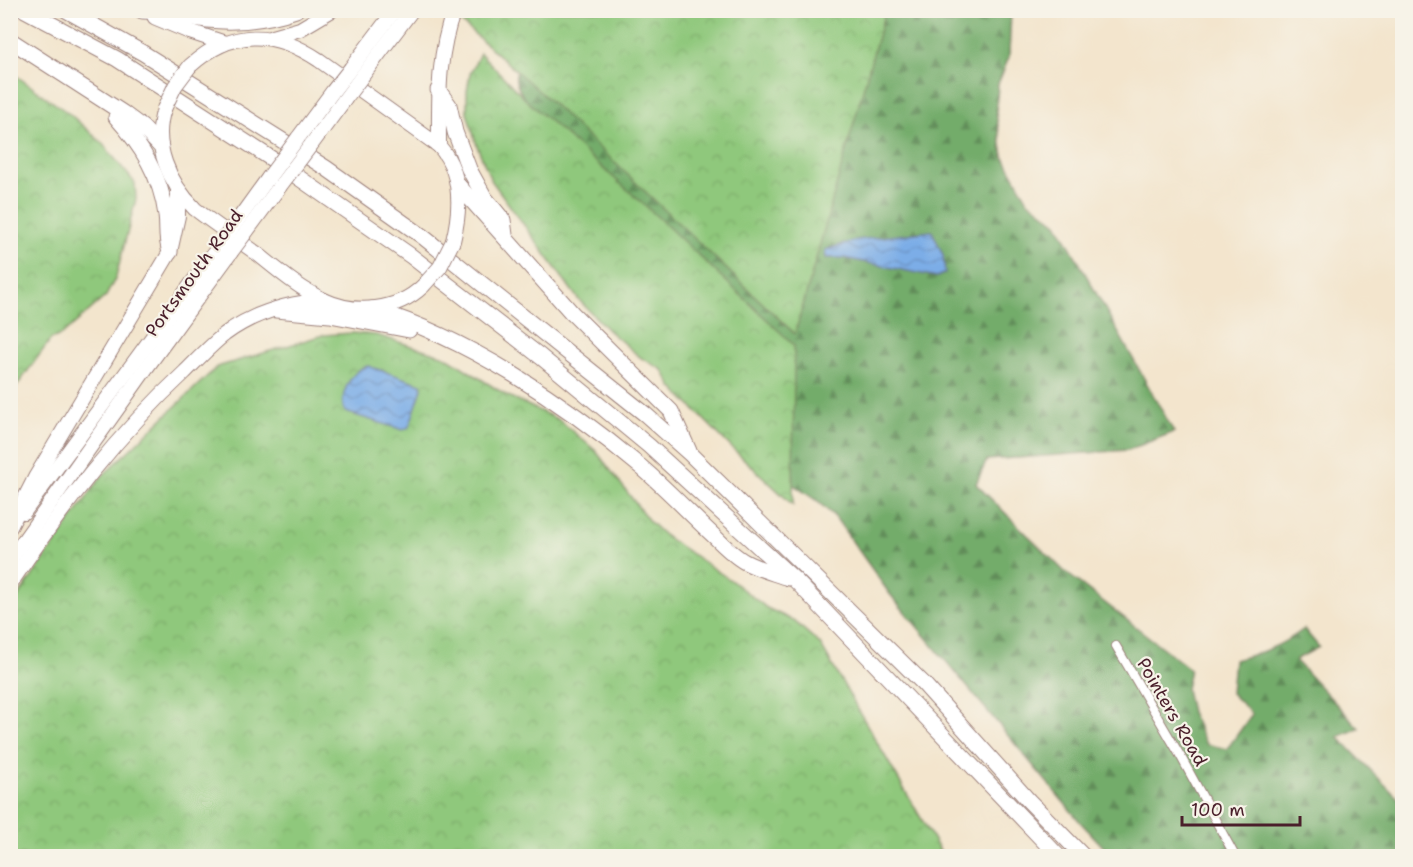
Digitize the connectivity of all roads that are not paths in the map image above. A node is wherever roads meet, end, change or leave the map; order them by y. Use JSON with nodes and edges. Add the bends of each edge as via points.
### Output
{"nodes":[{"id":1,"x":25,"y":10,"type":"edge"},
{"id":2,"x":66,"y":10,"type":"edge"},
{"id":3,"x":296,"y":10,"type":"edge"},
{"id":4,"x":332,"y":10,"type":"edge"},
{"id":5,"x":395,"y":10,"type":"edge"},
{"id":6,"x":412,"y":10,"type":"edge"},
{"id":7,"x":454,"y":10,"type":"edge"},
{"id":8,"x":141,"y":11,"type":"edge"},
{"id":9,"x":270,"y":38,"type":"junction"},
{"id":10,"x":10,"y":39,"type":"edge"},
{"id":11,"x":224,"y":43,"type":"junction"},
{"id":12,"x":357,"y":72,"type":"junction"},
{"id":13,"x":438,"y":90,"type":"junction"},
{"id":14,"x":109,"y":105,"type":"junction"},
{"id":15,"x":439,"y":146,"type":"junction"},
{"id":16,"x":162,"y":147,"type":"junction"},
{"id":17,"x":458,"y":185,"type":"junction"},
{"id":18,"x":178,"y":190,"type":"junction"},
{"id":19,"x":506,"y":238,"type":"junction"},
{"id":20,"x":226,"y":248,"type":"junction"},
{"id":21,"x":170,"y":252,"type":"junction"},
{"id":22,"x":324,"y":300,"type":"junction"},
{"id":23,"x":372,"y":309,"type":"junction"},
{"id":24,"x":276,"y":310,"type":"junction"},
{"id":25,"x":447,"y":338,"type":"junction"},
{"id":26,"x":690,"y":454,"type":"junction"},
{"id":27,"x":10,"y":529,"type":"edge"},
{"id":28,"x":10,"y":560,"type":"edge"},
{"id":29,"x":796,"y":581,"type":"junction"},
{"id":30,"x":10,"y":584,"type":"edge"},
{"id":31,"x":1116,"y":646,"type":"dead end"},
{"id":32,"x":1058,"y":856,"type":"edge"},
{"id":33,"x":1083,"y":856,"type":"edge"},
{"id":34,"x":1235,"y":856,"type":"edge"}],
"edges":[{"from":1,"to":29,"type":"highway","via":[[126,66],[272,159],[411,256],[649,446]]},
{"from":2,"to":26,"type":"highway","via":[[271,132],[412,230]]},
{"from":3,"to":8,"type":"highway","via":[[258,20],[234,21]]},
{"from":4,"to":9,"type":"highway","via":[[300,29]]},
{"from":5,"to":12,"type":"highway","name":"Portsmouth Road"},
{"from":6,"to":12,"type":"highway","name":"Portsmouth Road"},
{"from":7,"to":13,"type":"highway","via":[[443,43]]},
{"from":8,"to":11,"type":"highway"},
{"from":9,"to":11,"type":"highway"},
{"from":9,"to":15,"type":"highway","via":[[301,48]]},
{"from":10,"to":14,"type":"highway"},
{"from":11,"to":16,"type":"highway","bridge":true,"via":[[198,58],[175,86],[164,109]]},
{"from":12,"to":20,"type":"highway","name":"Portsmouth Road","bridge":true},
{"from":13,"to":15,"type":"highway"},
{"from":13,"to":19,"type":"highway","via":[[449,105],[455,132],[476,183],[503,220]]},
{"from":14,"to":16,"type":"highway","via":[[142,127]]},
{"from":14,"to":21,"type":"highway","via":[[135,138],[161,191]]},
{"from":15,"to":17,"type":"highway"},
{"from":16,"to":18,"type":"highway","via":[[165,164]]},
{"from":17,"to":19,"type":"highway"},
{"from":17,"to":23,"type":"highway","bridge":true,"via":[[458,220],[440,267],[423,286],[398,302]]},
{"from":18,"to":21,"type":"highway","via":[[178,216]]},
{"from":18,"to":22,"type":"highway","via":[[195,209]]},
{"from":19,"to":26,"type":"highway","via":[[572,314],[671,411]]},
{"from":20,"to":27,"type":"highway","name":"Portsmouth Road"},
{"from":20,"to":28,"type":"highway","name":"Portsmouth Road"},
{"from":21,"to":27,"type":"highway","via":[[36,476]]},
{"from":22,"to":23,"type":"highway"},
{"from":22,"to":24,"type":"highway"},
{"from":23,"to":25,"type":"highway"},
{"from":24,"to":25,"type":"highway","via":[[398,326],[422,336]]},
{"from":24,"to":30,"type":"highway","via":[[225,334],[151,403],[87,476]]},
{"from":25,"to":29,"type":"highway","via":[[534,389],[604,437],[745,562]]},
{"from":26,"to":33,"type":"highway","via":[[923,683]]},
{"from":29,"to":32,"type":"highway"},
{"from":31,"to":34,"type":"street","name":"Pointers Road"}]}
